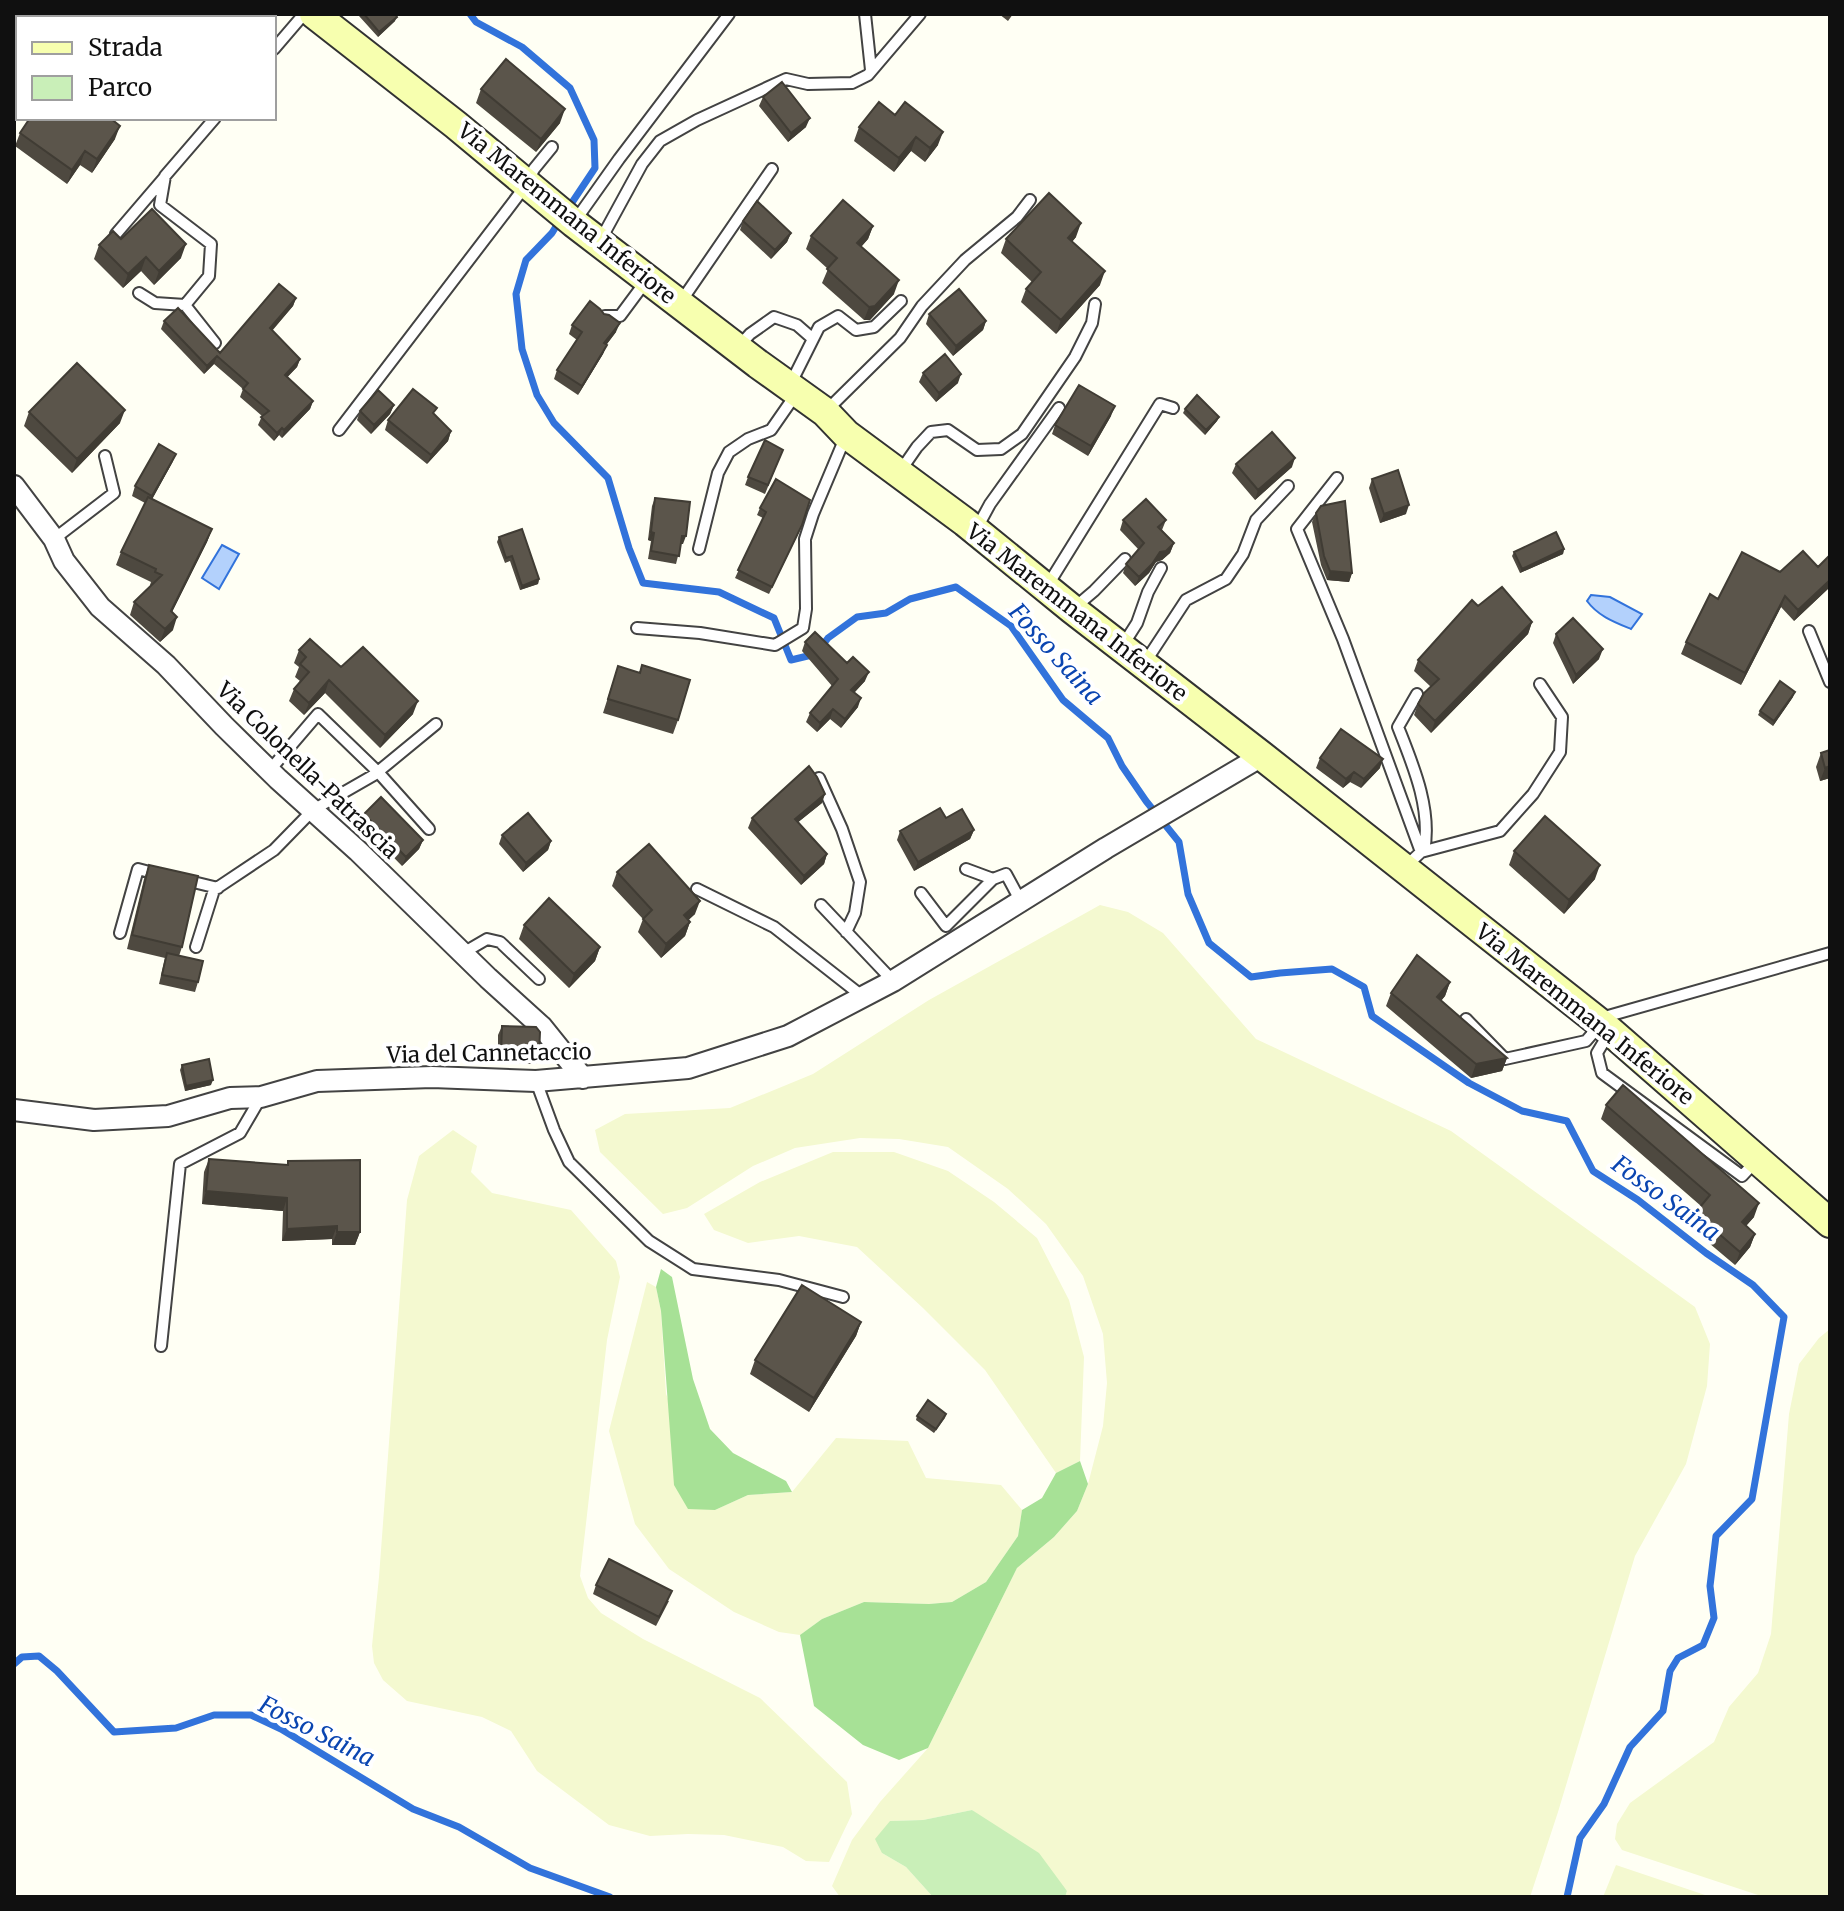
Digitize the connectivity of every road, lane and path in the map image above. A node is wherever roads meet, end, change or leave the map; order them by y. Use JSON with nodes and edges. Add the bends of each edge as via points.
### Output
{"nodes":[{"id":1,"x":304,"y":14,"type":"edge"},
{"id":2,"x":314,"y":14,"type":"edge"},
{"id":3,"x":729,"y":14,"type":"edge"},
{"id":4,"x":865,"y":14,"type":"edge"},
{"id":5,"x":920,"y":14,"type":"edge"},
{"id":6,"x":276,"y":47,"type":"edge"},
{"id":7,"x":871,"y":70,"type":"junction"},
{"id":8,"x":213,"y":120,"type":"edge"},
{"id":9,"x":552,"y":147,"type":"edge"},
{"id":10,"x":772,"y":169,"type":"dead end"},
{"id":11,"x":165,"y":176,"type":"junction"},
{"id":12,"x":526,"y":185,"type":"junction"},
{"id":13,"x":1030,"y":200,"type":"dead end"},
{"id":14,"x":564,"y":215,"type":"junction"},
{"id":15,"x":116,"y":234,"type":"edge"},
{"id":16,"x":599,"y":242,"type":"junction"},
{"id":17,"x":648,"y":278,"type":"junction"},
{"id":18,"x":139,"y":293,"type":"dead end"},
{"id":19,"x":901,"y":301,"type":"dead end"},
{"id":20,"x":680,"y":303,"type":"junction"},
{"id":21,"x":1095,"y":304,"type":"edge"},
{"id":22,"x":185,"y":305,"type":"junction"},
{"id":23,"x":605,"y":316,"type":"edge"},
{"id":24,"x":813,"y":339,"type":"junction"},
{"id":25,"x":215,"y":343,"type":"edge"},
{"id":26,"x":737,"y":348,"type":"junction"},
{"id":27,"x":793,"y":390,"type":"junction"},
{"id":28,"x":1059,"y":408,"type":"dead end"},
{"id":29,"x":1173,"y":408,"type":"dead end"},
{"id":30,"x":825,"y":412,"type":"junction"},
{"id":31,"x":339,"y":430,"type":"dead end"},
{"id":32,"x":846,"y":434,"type":"junction"},
{"id":33,"x":105,"y":456,"type":"dead end"},
{"id":34,"x":898,"y":473,"type":"junction"},
{"id":35,"x":1337,"y":478,"type":"dead end"},
{"id":36,"x":14,"y":486,"type":"edge"},
{"id":37,"x":1288,"y":486,"type":"dead end"},
{"id":38,"x":976,"y":531,"type":"junction"},
{"id":39,"x":54,"y":539,"type":"junction"},
{"id":40,"x":699,"y":549,"type":"dead end"},
{"id":41,"x":1125,"y":559,"type":"dead end"},
{"id":42,"x":1161,"y":568,"type":"edge"},
{"id":43,"x":1046,"y":588,"type":"junction"},
{"id":44,"x":1072,"y":609,"type":"junction"},
{"id":45,"x":637,"y":628,"type":"dead end"},
{"id":46,"x":1809,"y":631,"type":"dead end"},
{"id":47,"x":1132,"y":656,"type":"junction"},
{"id":48,"x":1830,"y":682,"type":"edge"},
{"id":49,"x":1540,"y":684,"type":"dead end"},
{"id":50,"x":1417,"y":694,"type":"dead end"},
{"id":51,"x":436,"y":724,"type":"dead end"},
{"id":52,"x":1262,"y":756,"type":"junction"},
{"id":53,"x":270,"y":770,"type":"junction"},
{"id":54,"x":378,"y":772,"type":"junction"},
{"id":55,"x":819,"y":778,"type":"edge"},
{"id":56,"x":313,"y":810,"type":"junction"},
{"id":57,"x":429,"y":829,"type":"dead end"},
{"id":58,"x":1416,"y":857,"type":"junction"},
{"id":59,"x":966,"y":869,"type":"dead end"},
{"id":60,"x":165,"y":875,"type":"edge"},
{"id":61,"x":178,"y":879,"type":"edge"},
{"id":62,"x":993,"y":879,"type":"junction"},
{"id":63,"x":218,"y":888,"type":"junction"},
{"id":64,"x":697,"y":889,"type":"dead end"},
{"id":65,"x":921,"y":893,"type":"dead end"},
{"id":66,"x":1021,"y":902,"type":"junction"},
{"id":67,"x":821,"y":905,"type":"dead end"},
{"id":68,"x":846,"y":932,"type":"junction"},
{"id":69,"x":120,"y":933,"type":"dead end"},
{"id":70,"x":196,"y":947,"type":"dead end"},
{"id":71,"x":463,"y":953,"type":"junction"},
{"id":72,"x":1830,"y":953,"type":"edge"},
{"id":73,"x":539,"y":979,"type":"dead end"},
{"id":74,"x":893,"y":981,"type":"junction"},
{"id":75,"x":863,"y":997,"type":"junction"},
{"id":76,"x":1466,"y":1019,"type":"edge"},
{"id":77,"x":1602,"y":1025,"type":"junction"},
{"id":78,"x":583,"y":1078,"type":"junction"},
{"id":79,"x":536,"y":1081,"type":"junction"},
{"id":80,"x":261,"y":1097,"type":"junction"},
{"id":81,"x":14,"y":1110,"type":"edge"},
{"id":82,"x":1830,"y":1223,"type":"edge"},
{"id":83,"x":843,"y":1297,"type":"dead end"},
{"id":84,"x":161,"y":1346,"type":"dead end"}],
"edges":[{"from":1,"to":6,"type":"lane"},
{"from":2,"to":12,"type":"main road","name":"Via Maremmana Inferiore"},
{"from":3,"to":14,"type":"lane","via":[[619,159]]},
{"from":4,"to":7,"type":"lane"},
{"from":5,"to":7,"type":"lane"},
{"from":7,"to":16,"type":"lane","via":[[852,83],[786,79],[660,141]]},
{"from":8,"to":11,"type":"lane"},
{"from":9,"to":12,"type":"lane"},
{"from":10,"to":20,"type":"lane"},
{"from":11,"to":15,"type":"lane"},
{"from":11,"to":22,"type":"lane","via":[[160,205],[211,244],[209,276]]},
{"from":12,"to":14,"type":"main road","name":"Via Maremmana Inferiore"},
{"from":12,"to":31,"type":"lane"},
{"from":13,"to":30,"type":"lane","via":[[965,260],[900,338]]},
{"from":14,"to":16,"type":"main road","name":"Via Maremmana Inferiore"},
{"from":16,"to":17,"type":"main road","name":"Via Maremmana Inferiore"},
{"from":17,"to":20,"type":"main road","name":"Via Maremmana Inferiore"},
{"from":17,"to":23,"type":"lane","via":[[620,316]]},
{"from":18,"to":22,"type":"lane","via":[[155,303]]},
{"from":19,"to":24,"type":"lane","via":[[874,327],[856,330],[838,316],[819,327]]},
{"from":20,"to":26,"type":"main road","name":"Via Maremmana Inferiore"},
{"from":21,"to":34,"type":"lane","via":[[1075,357],[1022,434],[1001,449],[977,450],[948,430],[931,432]]},
{"from":22,"to":25,"type":"lane"},
{"from":24,"to":26,"type":"lane","via":[[797,325],[774,317]]},
{"from":24,"to":27,"type":"lane"},
{"from":26,"to":27,"type":"main road","name":"Via Maremmana Inferiore"},
{"from":27,"to":30,"type":"main road","name":"Via Maremmana Inferiore"},
{"from":27,"to":40,"type":"lane","via":[[771,430],[729,452],[718,473]]},
{"from":28,"to":38,"type":"lane"},
{"from":29,"to":43,"type":"lane","via":[[1160,404]]},
{"from":30,"to":32,"type":"main road","name":"Via Maremmana Inferiore"},
{"from":32,"to":34,"type":"main road","name":"Via Maremmana Inferiore"},
{"from":32,"to":45,"type":"lane","via":[[805,539],[803,628],[775,645]]},
{"from":33,"to":39,"type":"lane","via":[[114,493]]},
{"from":34,"to":38,"type":"main road","name":"Via Maremmana Inferiore"},
{"from":35,"to":58,"type":"lane","via":[[1297,529],[1343,639]]},
{"from":36,"to":39,"type":"street","name":"Via Colonella-Patrascia"},
{"from":37,"to":47,"type":"lane","via":[[1256,520],[1226,579],[1186,600]]},
{"from":38,"to":43,"type":"main road","name":"Via Maremmana Inferiore"},
{"from":39,"to":53,"type":"street","name":"Via Colonella-Patrascia","via":[[64,561],[100,607]]},
{"from":41,"to":44,"type":"lane"},
{"from":42,"to":47,"type":"lane","via":[[1137,623]]},
{"from":43,"to":44,"type":"main road","name":"Via Maremmana Inferiore"},
{"from":44,"to":47,"type":"main road","name":"Via Maremmana Inferiore"},
{"from":46,"to":48,"type":"lane"},
{"from":47,"to":52,"type":"main road","name":"Via Maremmana Inferiore"},
{"from":49,"to":58,"type":"lane","via":[[1562,717],[1560,752],[1533,794],[1500,831]]},
{"from":50,"to":58,"type":"lane","via":[[1398,727],[1419,779],[1427,837]]},
{"from":51,"to":54,"type":"lane"},
{"from":52,"to":58,"type":"main road","name":"Via Maremmana Inferiore"},
{"from":52,"to":66,"type":"street","name":"Via del Cannetaccio"},
{"from":53,"to":54,"type":"lane","via":[[318,714]]},
{"from":53,"to":56,"type":"street","name":"Via Colonella-Patrascia"},
{"from":54,"to":56,"type":"lane"},
{"from":54,"to":57,"type":"lane"},
{"from":55,"to":68,"type":"lane","via":[[860,882]]},
{"from":56,"to":63,"type":"lane","via":[[274,850]]},
{"from":56,"to":71,"type":"street","name":"Via Colonella-Patrascia"},
{"from":58,"to":77,"type":"main road","name":"Via Maremmana Inferiore"},
{"from":59,"to":62,"type":"lane"},
{"from":60,"to":69,"type":"lane","via":[[138,869]]},
{"from":61,"to":63,"type":"lane"},
{"from":62,"to":65,"type":"lane","via":[[946,926]]},
{"from":62,"to":66,"type":"lane","via":[[1006,874]]},
{"from":63,"to":70,"type":"lane"},
{"from":64,"to":75,"type":"lane","via":[[774,927]]},
{"from":66,"to":74,"type":"street","name":"Via del Cannetaccio"},
{"from":67,"to":68,"type":"lane"},
{"from":68,"to":74,"type":"lane"},
{"from":71,"to":73,"type":"lane","via":[[487,939],[500,942]]},
{"from":71,"to":78,"type":"street","name":"Via Colonella-Patrascia","via":[[542,1027]]},
{"from":72,"to":77,"type":"lane"},
{"from":74,"to":75,"type":"street","name":"Via del Cannetaccio"},
{"from":75,"to":78,"type":"street","name":"Via del Cannetaccio","via":[[788,1036],[688,1068]]},
{"from":76,"to":77,"type":"lane","via":[[1505,1059],[1586,1041]]},
{"from":77,"to":82,"type":"main road","name":"Via Maremmana Inferiore"},
{"from":78,"to":79,"type":"street","name":"Via del Cannetaccio"},
{"from":79,"to":80,"type":"street","name":"Via del Cannetaccio","via":[[317,1081]]},
{"from":79,"to":83,"type":"lane","via":[[569,1162],[649,1241],[693,1269],[779,1280]]},
{"from":80,"to":81,"type":"street","name":"Via del Cannetaccio","via":[[230,1098],[168,1116],[94,1120]]},
{"from":80,"to":84,"type":"lane","via":[[240,1133],[180,1164]]}]}
